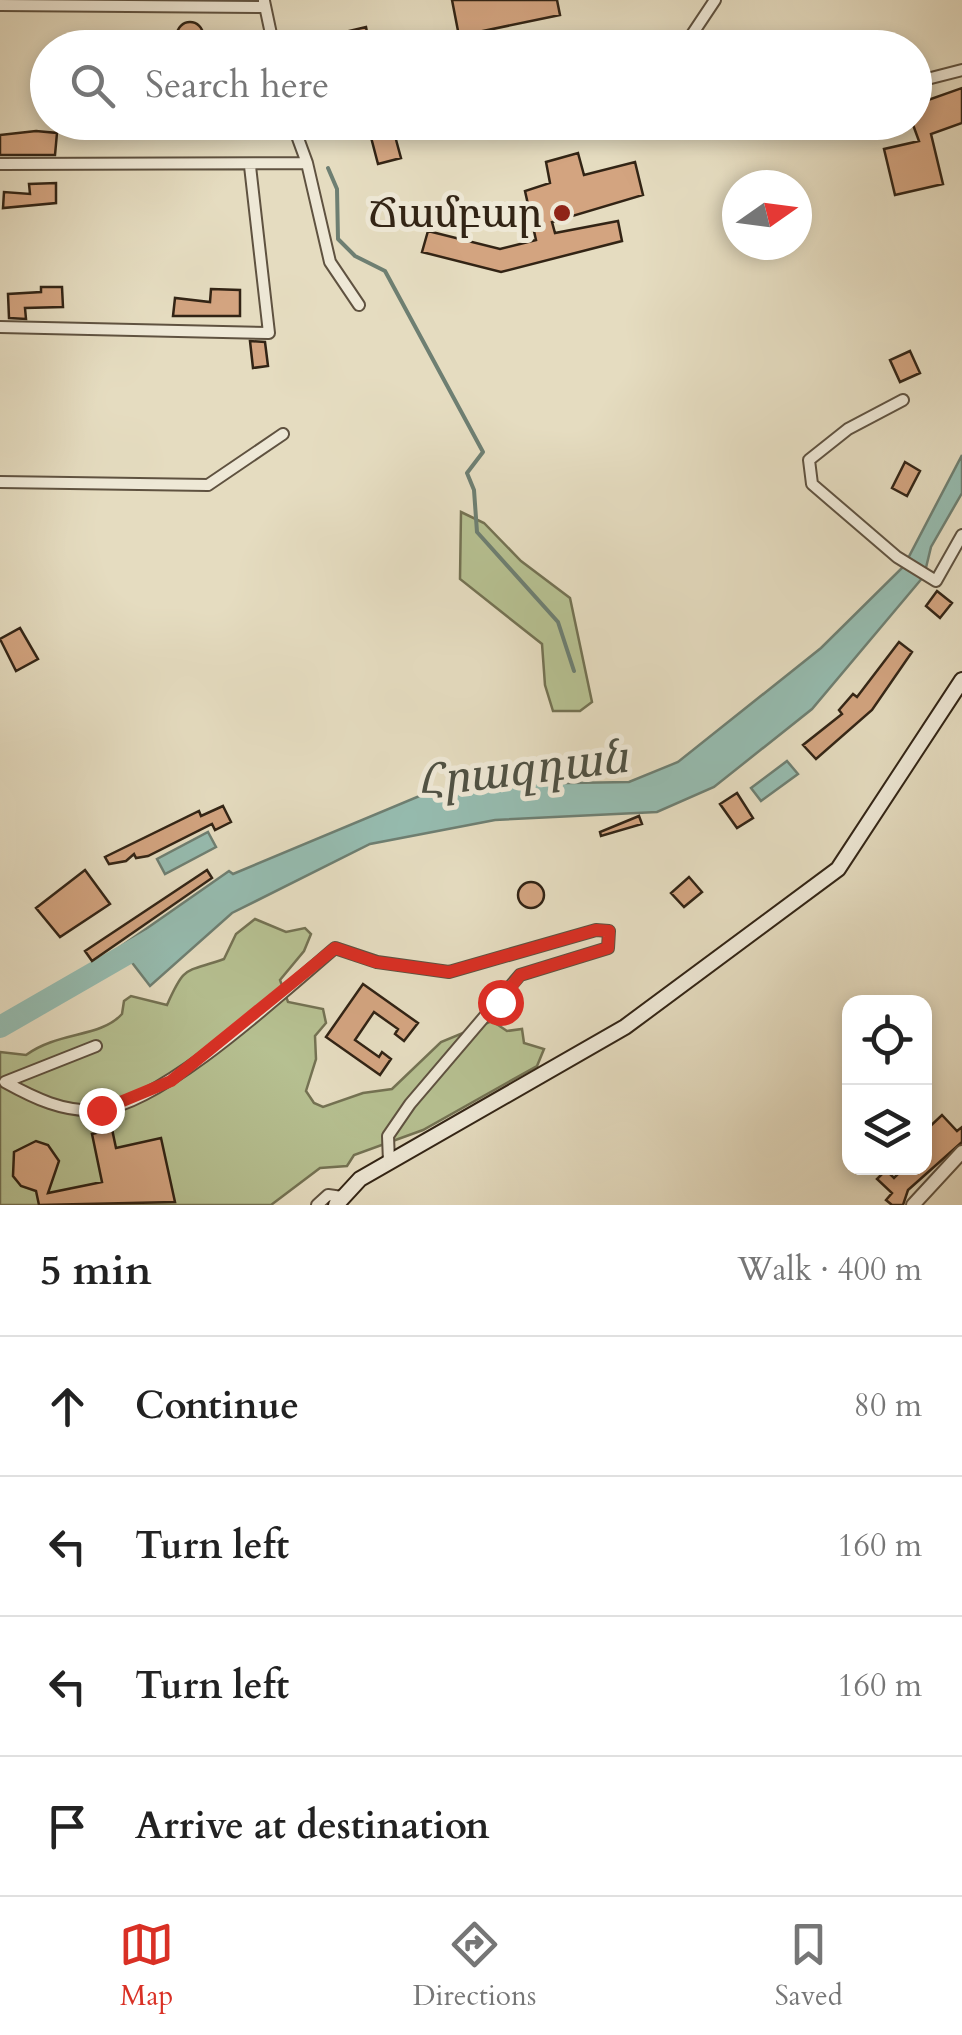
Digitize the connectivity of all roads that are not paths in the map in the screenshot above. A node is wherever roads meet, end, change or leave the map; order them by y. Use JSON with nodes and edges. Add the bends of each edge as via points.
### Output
{"nodes":[{"id":1,"x":714,"y":0,"type":"edge"},
{"id":2,"x":264,"y":4,"type":"edge"},
{"id":3,"x":0,"y":5,"type":"edge"},
{"id":4,"x":270,"y":30,"type":"edge"},
{"id":5,"x":695,"y":30,"type":"edge"},
{"id":6,"x":962,"y":70,"type":"edge"},
{"id":7,"x":932,"y":78,"type":"dead end"},
{"id":8,"x":299,"y":140,"type":"edge"},
{"id":9,"x":307,"y":163,"type":"junction"},
{"id":10,"x":0,"y":164,"type":"edge"},
{"id":11,"x":250,"y":166,"type":"junction"},
{"id":12,"x":359,"y":304,"type":"dead end"},
{"id":13,"x":0,"y":327,"type":"edge"},
{"id":14,"x":903,"y":400,"type":"dead end"},
{"id":15,"x":284,"y":434,"type":"dead end"},
{"id":16,"x":0,"y":482,"type":"edge"},
{"id":17,"x":962,"y":535,"type":"edge"},
{"id":18,"x":962,"y":680,"type":"edge"},
{"id":19,"x":96,"y":1046,"type":"dead end"},
{"id":20,"x":962,"y":1152,"type":"edge"},
{"id":21,"x":389,"y":1162,"type":"junction"},
{"id":22,"x":339,"y":1201,"type":"edge"},
{"id":23,"x":317,"y":1205,"type":"edge"},
{"id":24,"x":912,"y":1205,"type":"edge"}],
"edges":[{"from":1,"to":5,"type":"street"},
{"from":2,"to":3,"type":"street"},
{"from":2,"to":4,"type":"street"},
{"from":6,"to":7,"type":"street"},
{"from":8,"to":9,"type":"street"},
{"from":9,"to":11,"type":"street"},
{"from":9,"to":12,"type":"street","via":[[330,262]]},
{"from":10,"to":11,"type":"street"},
{"from":11,"to":13,"type":"street","via":[[269,333]]},
{"from":14,"to":17,"type":"street","via":[[848,429],[809,460],[812,484],[936,582]]},
{"from":15,"to":16,"type":"street","via":[[208,485]]},
{"from":18,"to":21,"type":"main road","via":[[838,868],[624,1027]]},
{"from":19,"to":21,"type":"street","via":[[4,1082],[44,1104],[101,1110],[171,1081],[335,948],[376,962],[449,972],[609,931],[608,948],[520,975],[410,1104],[388,1136]]},
{"from":20,"to":24,"type":"street"},
{"from":21,"to":22,"type":"main road"},
{"from":22,"to":23,"type":"street","via":[[328,1195]]}]}
